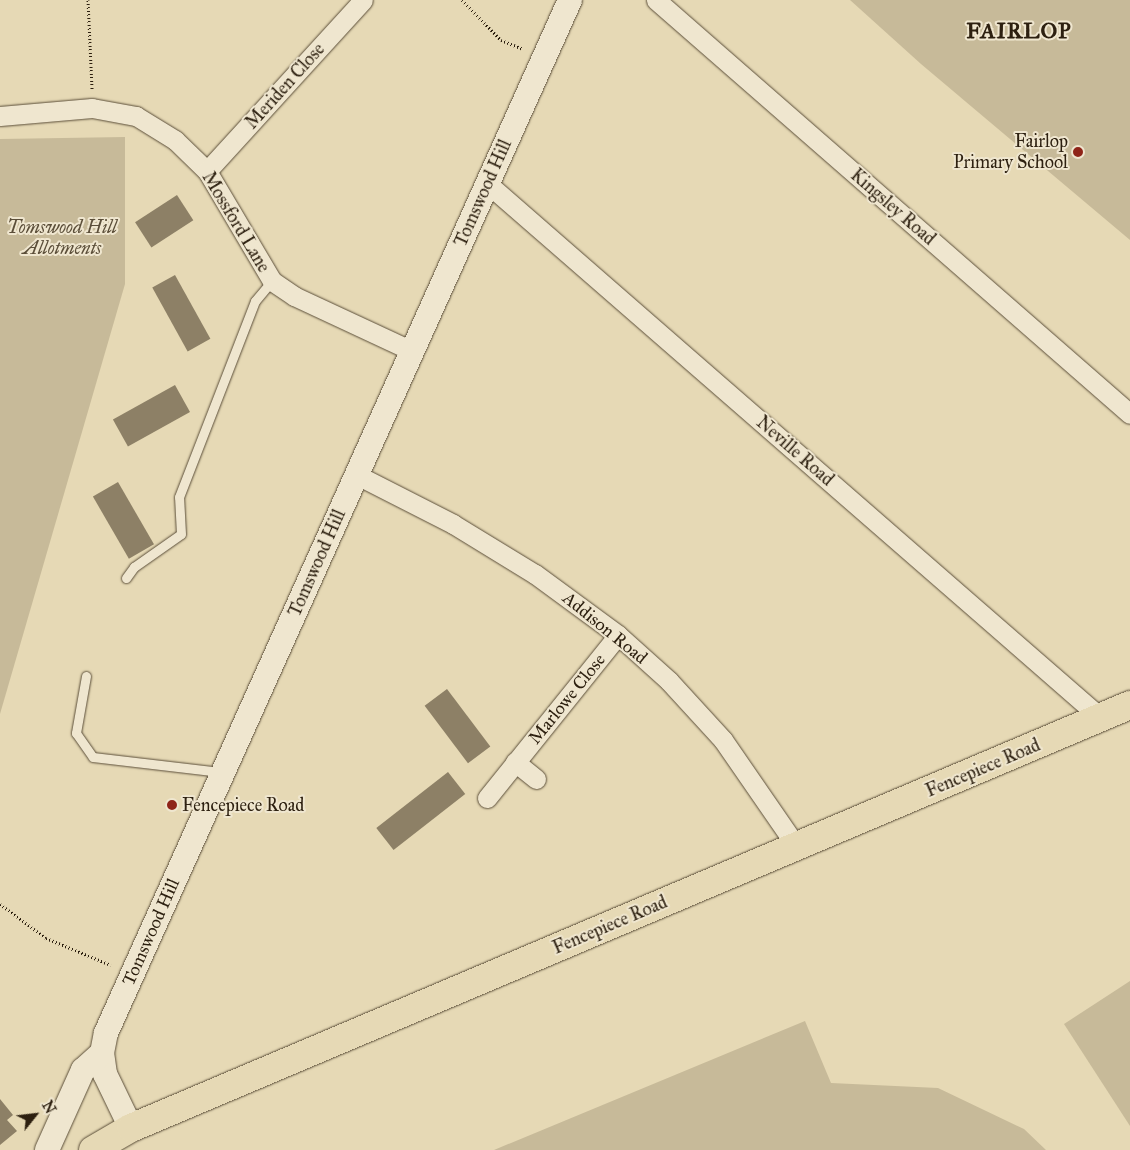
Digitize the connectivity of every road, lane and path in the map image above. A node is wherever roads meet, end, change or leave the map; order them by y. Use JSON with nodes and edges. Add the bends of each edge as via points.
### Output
{"nodes":[{"id":1,"x":88,"y":0,"type":"edge"},
{"id":2,"x":363,"y":0,"type":"edge"},
{"id":3,"x":462,"y":0,"type":"edge"},
{"id":4,"x":570,"y":0,"type":"edge"},
{"id":5,"x":656,"y":0,"type":"edge"},
{"id":6,"x":544,"y":58,"type":"junction"},
{"id":7,"x":92,"y":108,"type":"junction"},
{"id":8,"x":0,"y":116,"type":"edge"},
{"id":9,"x":207,"y":171,"type":"junction"},
{"id":10,"x":488,"y":184,"type":"junction"},
{"id":11,"x":272,"y":281,"type":"junction"},
{"id":12,"x":412,"y":351,"type":"junction"},
{"id":13,"x":1130,"y":414,"type":"edge"},
{"id":14,"x":357,"y":475,"type":"junction"},
{"id":15,"x":126,"y":578,"type":"dead end"},
{"id":16,"x":618,"y":635,"type":"junction"},
{"id":17,"x":86,"y":676,"type":"dead end"},
{"id":18,"x":1130,"y":705,"type":"edge"},
{"id":19,"x":1101,"y":718,"type":"junction"},
{"id":20,"x":515,"y":762,"type":"junction"},
{"id":21,"x":223,"y":772,"type":"junction"},
{"id":22,"x":536,"y":779,"type":"dead end"},
{"id":23,"x":487,"y":798,"type":"dead end"},
{"id":24,"x":796,"y":846,"type":"junction"},
{"id":25,"x":0,"y":904,"type":"edge"},
{"id":26,"x":132,"y":974,"type":"junction"},
{"id":27,"x":102,"y":1053,"type":"junction"},
{"id":28,"x":131,"y":1128,"type":"junction"},
{"id":29,"x":47,"y":1150,"type":"edge"},
{"id":30,"x":93,"y":1150,"type":"edge"}],
"edges":[{"from":1,"to":7,"type":"path"},
{"from":2,"to":9,"type":"street","name":"Meriden Close"},
{"from":3,"to":6,"type":"path","via":[[501,40]]},
{"from":4,"to":6,"type":"street","name":"Tomswood Hill"},
{"from":5,"to":13,"type":"street","name":"Kingsley Road"},
{"from":6,"to":10,"type":"street","name":"Tomswood Hill"},
{"from":7,"to":8,"type":"street","name":"Mossford Lane"},
{"from":7,"to":9,"type":"street","name":"Mossford Lane","via":[[136,116],[175,140]]},
{"from":9,"to":11,"type":"street","name":"Mossford Lane"},
{"from":10,"to":12,"type":"street","name":"Tomswood Hill"},
{"from":10,"to":19,"type":"street","name":"Neville Road"},
{"from":11,"to":12,"type":"street","name":"Mossford Lane","via":[[294,296]]},
{"from":11,"to":15,"type":"lane","via":[[256,301],[179,496],[181,534],[134,567]]},
{"from":12,"to":14,"type":"street","name":"Tomswood Hill"},
{"from":14,"to":16,"type":"street","name":"Addison Road","via":[[453,524],[518,564]]},
{"from":14,"to":21,"type":"street","name":"Tomswood Hill"},
{"from":16,"to":20,"type":"street","name":"Marlowe Close"},
{"from":16,"to":24,"type":"street","name":"Addison Road","via":[[669,681],[723,740]]},
{"from":17,"to":21,"type":"lane","via":[[76,733],[93,757]]},
{"from":18,"to":19,"type":"main road","name":"Fencepiece Road"},
{"from":19,"to":24,"type":"main road","name":"Fencepiece Road"},
{"from":20,"to":22,"type":"street"},
{"from":20,"to":23,"type":"street","name":"Marlowe Close"},
{"from":21,"to":26,"type":"street","name":"Tomswood Hill"},
{"from":24,"to":28,"type":"main road","name":"Fencepiece Road"},
{"from":25,"to":26,"type":"path","via":[[46,938]]},
{"from":26,"to":27,"type":"street","name":"Tomswood Hill","via":[[106,1033]]},
{"from":27,"to":28,"type":"street","name":"Tomswood Hill","via":[[113,1093]]},
{"from":27,"to":29,"type":"street","via":[[83,1070]]},
{"from":28,"to":30,"type":"main road","name":"Fencepiece Road"}]}
